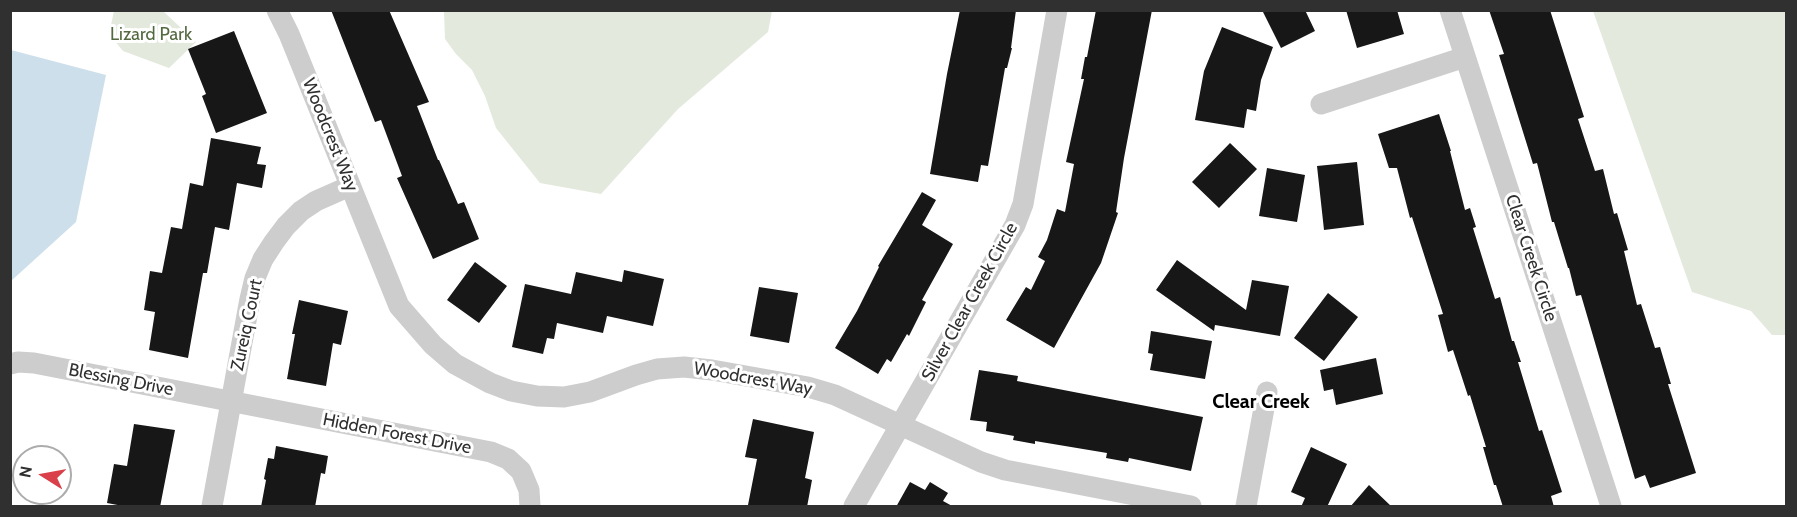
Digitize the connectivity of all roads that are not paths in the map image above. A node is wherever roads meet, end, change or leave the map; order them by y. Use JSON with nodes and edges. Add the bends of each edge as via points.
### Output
{"nodes":[{"id":1,"x":277,"y":10,"type":"edge"},
{"id":2,"x":1057,"y":10,"type":"edge"},
{"id":3,"x":1450,"y":10,"type":"edge"},
{"id":4,"x":1465,"y":57,"type":"junction"},
{"id":5,"x":1321,"y":104,"type":"dead end"},
{"id":6,"x":350,"y":186,"type":"junction"},
{"id":7,"x":10,"y":364,"type":"edge"},
{"id":8,"x":1267,"y":392,"type":"dead end"},
{"id":9,"x":232,"y":402,"type":"junction"},
{"id":10,"x":901,"y":425,"type":"junction"},
{"id":11,"x":212,"y":507,"type":"edge"},
{"id":12,"x":530,"y":507,"type":"edge"},
{"id":13,"x":854,"y":507,"type":"edge"},
{"id":14,"x":1191,"y":507,"type":"edge"},
{"id":15,"x":1246,"y":507,"type":"edge"},
{"id":16,"x":1611,"y":507,"type":"edge"}],
"edges":[{"from":1,"to":6,"type":"street","name":"Woodcrest Way"},
{"from":2,"to":10,"type":"street","name":"Silver Clear Creek Circle","via":[[1023,204],[1015,225]]},
{"from":3,"to":4,"type":"street","name":"Clear Creek Circle"},
{"from":4,"to":5,"type":"street"},
{"from":4,"to":16,"type":"street","name":"Clear Creek Circle"},
{"from":6,"to":9,"type":"street","name":"Zureiq Court","via":[[301,211],[263,259],[250,298]]},
{"from":6,"to":10,"type":"street","name":"Woodcrest Way","via":[[399,306],[455,364],[490,383],[537,396],[564,397],[657,369],[684,367],[817,390]]},
{"from":7,"to":9,"type":"street","name":"Blessing Drive","via":[[34,363]]},
{"from":8,"to":15,"type":"street"},
{"from":9,"to":11,"type":"street","name":"Zureiq Court"},
{"from":9,"to":12,"type":"street","name":"Hidden Forest Drive","via":[[500,455],[521,471],[529,490]]},
{"from":10,"to":13,"type":"street","name":"Silver Clear Creek Circle"},
{"from":10,"to":14,"type":"street","name":"Woodcrest Way","via":[[1005,470]]}]}
